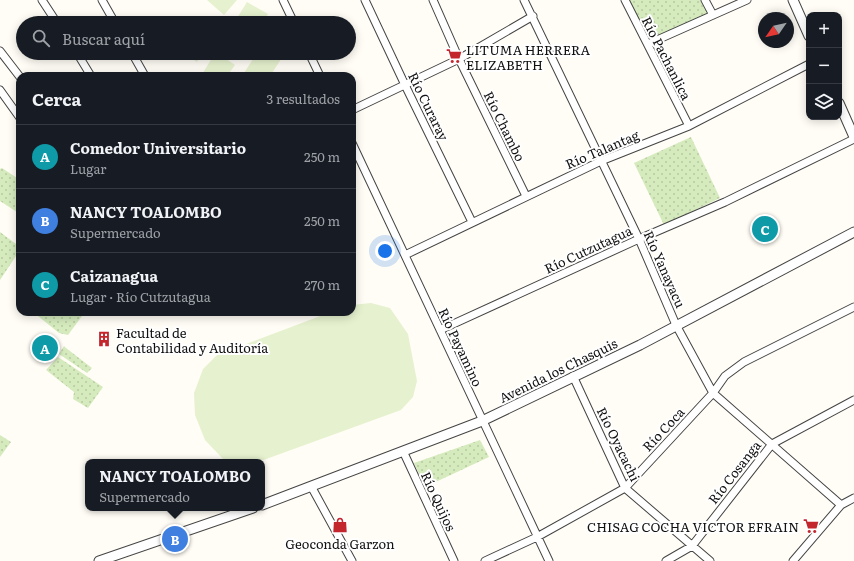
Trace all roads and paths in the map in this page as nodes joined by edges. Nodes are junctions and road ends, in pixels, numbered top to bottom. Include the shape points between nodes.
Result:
1 (42, 0) edge
2 (102, 0) edge
3 (283, 0) edge
4 (365, 0) edge
5 (433, 0) edge
6 (524, 0) edge
7 (625, 0) edge
8 (705, 0) edge
9 (747, 0) edge
10 (793, 0) edge
11 (713, 15) junction
12 (52, 16) edge
13 (111, 16) edge
14 (291, 16) edge
15 (532, 16) junction
16 (806, 29) edge
17 (648, 44) junction
18 (0, 51) edge
19 (458, 59) junction
20 (81, 60) edge
21 (136, 60) edge
22 (312, 60) edge
23 (806, 66) edge
24 (16, 72) edge
25 (89, 72) edge
26 (143, 72) edge
27 (318, 72) edge
28 (405, 85) junction
29 (0, 90) edge
30 (356, 108) edge
31 (842, 110) edge
32 (16, 112) edge
33 (689, 126) junction
34 (854, 138) edge
35 (356, 151) edge
36 (601, 161) junction
37 (526, 196) junction
38 (472, 222) junction
39 (854, 232) edge
40 (639, 239) junction
41 (405, 255) junction
42 (854, 307) edge
43 (676, 325) junction
44 (440, 330) junction
45 (573, 376) junction
46 (712, 393) junction
47 (854, 400) edge
48 (482, 421) junction
49 (772, 444) junction
50 (403, 451) junction
51 (311, 486) junction
52 (625, 488) junction
53 (854, 498) edge
54 (265, 503) edge
55 (841, 505) junction
56 (245, 511) edge
57 (538, 537) junction
58 (692, 546) junction
59 (113, 559) edge
60 (99, 561) edge
61 (352, 561) edge
62 (454, 561) edge
63 (485, 561) edge
64 (549, 561) edge
65 (666, 561) edge
66 (710, 561) edge
67 (793, 561) edge

1 - 12 street
2 - 13 street
3 - 14 street
4 - 28 street, Río Curaray
5 - 19 street, Río Chambo
6 - 15 street, Río Yanayacu
7 - 17 street, Río Pachanlica
8 - 11 street
9 - 11 street
10 - 16 street
11 - 17 street
15 - 19 street
15 - 36 street, Río Yanayacu
17 - 33 street, Río Pachanlica
18 - 24 street
19 - 28 street
19 - 37 street, Río Chambo
20 - 25 street
21 - 26 street
22 - 27 street
23 - 33 street, Río Talantag
28 - 30 street
28 - 38 street, Río Curaray
29 - 32 street
31 - 34 street
33 - 36 street, Río Talantag
34 - 40 street, Río Cutzutagua via 725,202
35 - 41 street, Río Payamino
36 - 37 street, Río Talantag
36 - 40 street, Río Yanayacu
37 - 38 street, Río Talantag
38 - 41 street, Río Talantag
39 - 43 street, Avenida los Chasquis
40 - 43 street, Río Yanayacu
40 - 44 street, Río Cutzutagua
41 - 44 street, Río Payamino
42 - 46 street, Río Coca via 744,362 725,376
43 - 45 street, Avenida los Chasquis
43 - 46 street, Río Yanayacu
44 - 48 street, Río Payamino
45 - 48 street, Avenida los Chasquis
45 - 52 street, Río Oyacachi
46 - 49 street, Río Yanayacu
46 - 52 street, Río Coca
47 - 49 street, Río Cosanga
48 - 50 street, Avenida los Chasquis
48 - 57 street, Río Payamino
49 - 55 street, Río Yanayacu
49 - 58 street, Río Cosanga
50 - 51 street, Avenida los Chasquis
50 - 62 street, Río Quijos
51 - 54 street, Avenida los Chasquis
51 - 61 street
52 - 57 street, Río Coca
52 - 58 street, Río Oyacachi
53 - 55 street
55 - 67 street
56 - 59 street
57 - 63 street, Río Coca
57 - 64 street, Río Payamino
58 - 65 street, Río Cosanga
58 - 66 street, Río Oyacachi
59 - 60 street

